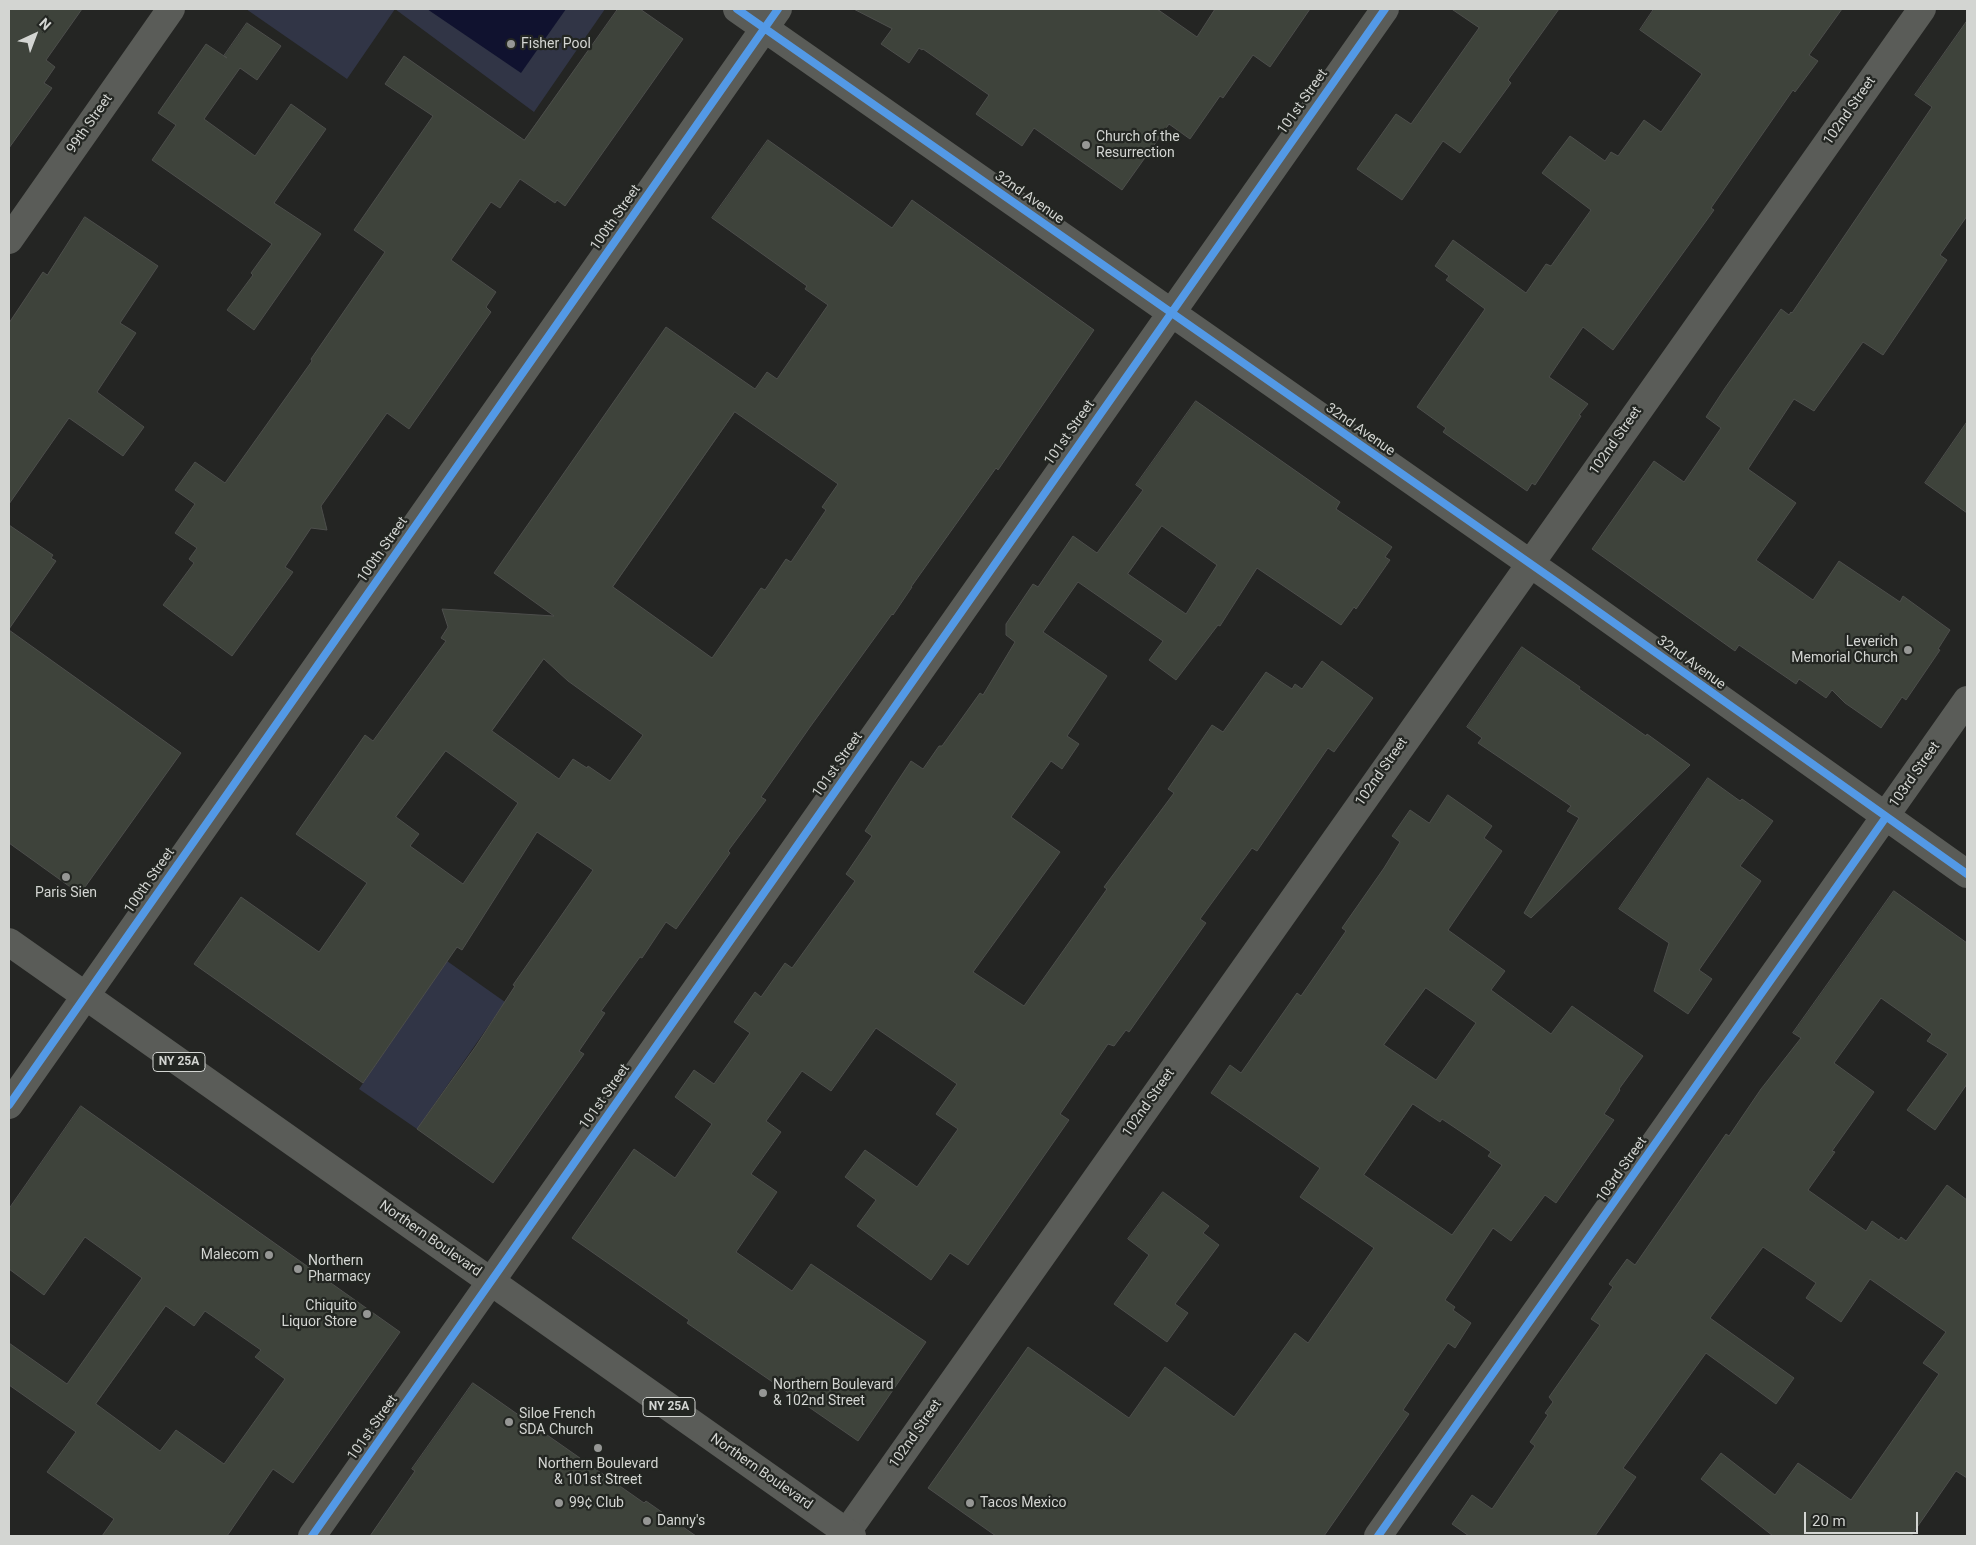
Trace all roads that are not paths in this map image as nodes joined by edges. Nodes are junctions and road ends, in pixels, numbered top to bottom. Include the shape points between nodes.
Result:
1 (171, 9) edge
2 (737, 9) edge
3 (1385, 9) edge
4 (1922, 9) edge
5 (771, 18) edge
6 (9, 240) edge
7 (1170, 312) junction
8 (1529, 563) junction
9 (1967, 700) edge
10 (1886, 817) junction
11 (1967, 874) edge
12 (9, 942) edge
13 (85, 996) junction
14 (9, 1105) edge
15 (491, 1282) junction
16 (847, 1535) edge
17 (312, 1536) edge
18 (1378, 1536) edge

1 - 6 street, 99th Street
2 - 5 street, 32nd Avenue
3 - 7 street, 101st Street
4 - 8 street, 102nd Street
5 - 7 street, 32nd Avenue
5 - 13 street, 100th Street
7 - 8 street, 32nd Avenue
7 - 15 street, 101st Street
8 - 10 street, 32nd Avenue
8 - 16 street, 102nd Street
9 - 10 street, 103rd Street
10 - 11 street, 32nd Avenue
10 - 18 street, 103rd Street
12 - 13 street, Northern Boulevard / NY 25A
13 - 14 street, 100th Street
13 - 15 street, Northern Boulevard / NY 25A
15 - 16 street, Northern Boulevard / NY 25A
15 - 17 street, 101st Street

